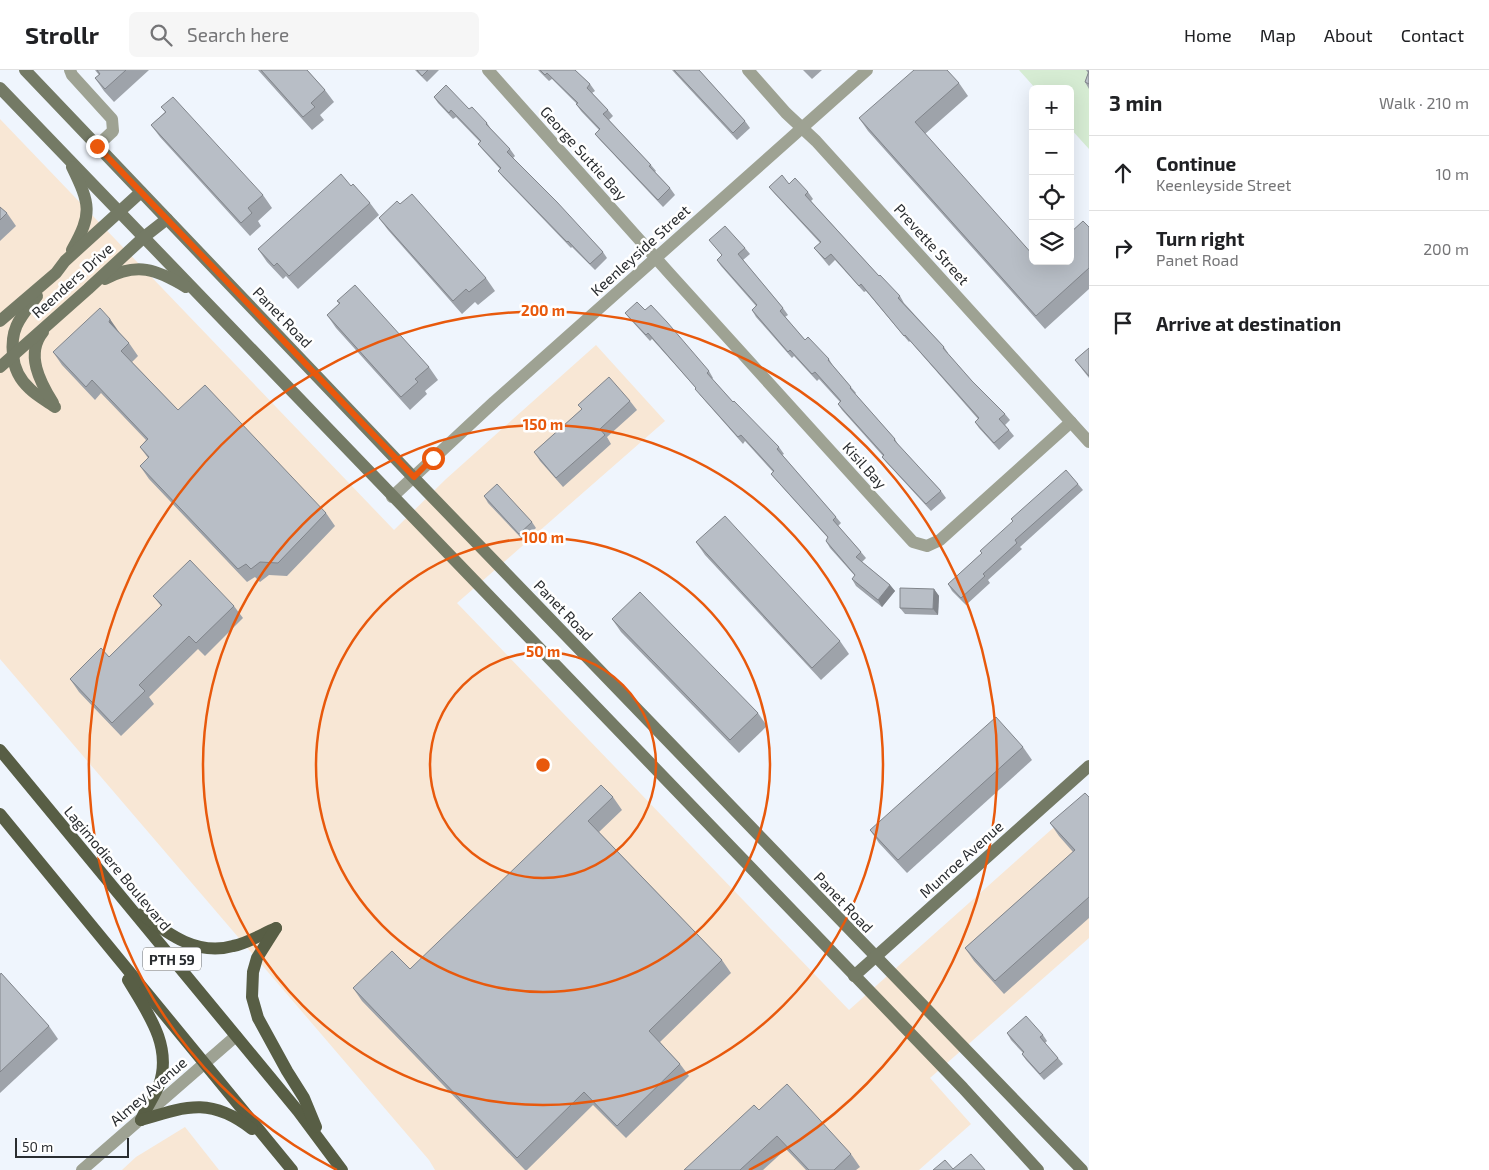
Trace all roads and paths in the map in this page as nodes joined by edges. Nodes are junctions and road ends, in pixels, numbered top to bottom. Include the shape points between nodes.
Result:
1 (24, 70) edge
2 (70, 70) edge
3 (488, 70) edge
4 (748, 70) edge
5 (867, 70) edge
6 (0, 88) edge
7 (802, 128) junction
8 (97, 146) junction
9 (67, 157) junction
10 (141, 192) junction
11 (119, 212) junction
12 (167, 219) junction
13 (144, 236) junction
14 (656, 258) junction
15 (65, 261) junction
16 (56, 273) junction
17 (88, 289) junction
18 (198, 294) junction
19 (53, 319) junction
20 (0, 321) edge
21 (13, 355) junction
22 (0, 367) edge
23 (1071, 422) junction
24 (1089, 442) edge
25 (414, 477) junction
26 (392, 497) junction
27 (0, 750) edge
28 (1089, 766) edge
29 (0, 814) edge
30 (123, 899) junction
31 (108, 945) junction
32 (875, 957) junction
33 (854, 976) junction
34 (236, 1036) junction
35 (205, 1063) junction
36 (141, 1120) junction
37 (322, 1143) junction
38 (272, 1144) junction
39 (82, 1170) edge
40 (292, 1170) edge
41 (342, 1170) edge
42 (1038, 1170) edge
43 (1082, 1170) edge

1 - 8 street, Panet Road
2 - 8 street via 112,119 113,131
3 - 14 street, George Suttie Bay
4 - 7 street, Prevette Street
5 - 7 street, Keenleyside Street
6 - 9 street
7 - 14 street, Keenleyside Street
7 - 23 street, Prevette Street
8 - 10 street, Panet Road
9 - 11 street
9 - 15 street via 88,207 87,221
10 - 11 street, Reenders Drive
10 - 12 street, Panet Road
11 - 13 street
11 - 15 street, Reenders Drive
12 - 13 street, Reenders Drive
12 - 25 street, Panet Road
13 - 17 street, Reenders Drive
13 - 18 street
14 - 23 street, Kisil Bay via 914,542 927,546 940,540
14 - 25 street, Keenleyside Street
15 - 16 street, Reenders Drive
16 - 20 street, Reenders Drive
16 - 21 street via 19,319 13,333
17 - 18 street via 121,271 140,268 158,272
17 - 19 street, Reenders Drive
18 - 26 street
19 - 21 street, Reenders Drive
19 - 21 street via 38,338 34,362 41,383 55,407 29,389 14,369
21 - 22 street, Reenders Drive
23 - 24 street, Prevette Street
25 - 26 street, Keenleyside Street
25 - 32 street, Panet Road
26 - 33 street
27 - 30 main road, Lagimodiere Boulevard / PTH 59
28 - 32 street, Munroe Avenue
29 - 31 main road, PTH 59
30 - 34 main road, Lagimodiere Boulevard / PTH 59
30 - 37 main road via 172,936 201,948 234,946 276,928 257,958 252,997 258,1018 304,1098
31 - 35 main road, PTH 59
31 - 36 main road via 153,1021 162,1048 162,1072
32 - 33 street, Munroe Avenue
32 - 43 street, Panet Road
33 - 42 street
34 - 35 street, Almey Avenue
34 - 37 main road, Lagimodiere Boulevard / PTH 59
35 - 36 street, Almey Avenue
35 - 38 main road, PTH 59
36 - 38 main road via 181,1109 213,1108 240,1120
36 - 39 street, Almey Avenue
37 - 41 main road, Lagimodiere Boulevard / PTH 59
38 - 40 main road, PTH 59

